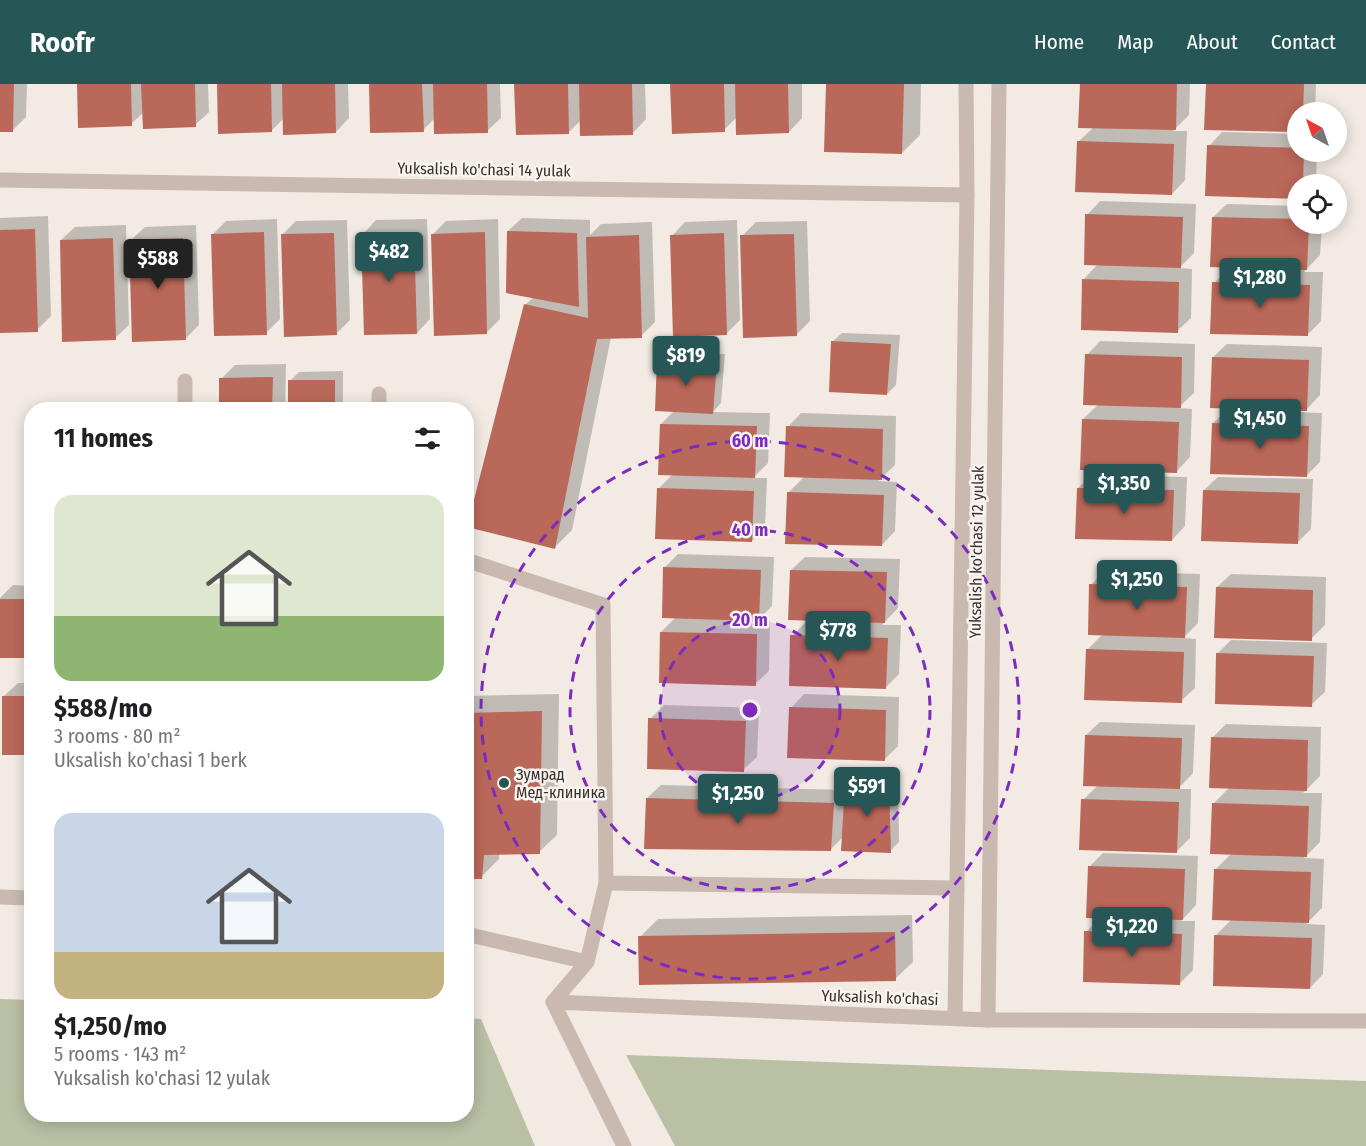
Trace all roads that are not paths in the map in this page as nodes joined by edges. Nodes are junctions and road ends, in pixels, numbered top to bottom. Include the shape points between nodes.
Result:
1 (966, 84) edge
2 (999, 84) edge
3 (0, 180) edge
4 (967, 195) junction
5 (185, 381) dead end
6 (379, 394) dead end
7 (185, 402) edge
8 (379, 402) edge
9 (474, 563) edge
10 (606, 883) junction
11 (957, 888) junction
12 (0, 897) edge
13 (24, 898) edge
14 (474, 936) edge
15 (587, 962) junction
16 (553, 1002) junction
17 (955, 1018) junction
18 (988, 1020) junction
19 (1366, 1021) edge
20 (624, 1146) edge

1 - 4 street, Yuksalish ko'chasi 12 yulak
2 - 18 street, Yuksalish ko'chasi 12 yulak
3 - 4 street, Yuksalish ko'chasi 14 yulak
4 - 11 street, Yuksalish ko'chasi 12 yulak
5 - 7 street
6 - 8 street
9 - 10 street via 603,605
10 - 11 street
10 - 15 street
11 - 17 street, Yuksalish ko'chasi 12 yulak
12 - 13 street
14 - 15 street
15 - 16 street
16 - 17 street, Yuksalish ko'chasi
16 - 20 street
17 - 18 street, Yuksalish ko'chasi
18 - 19 street, Yuksalish ko'chasi

